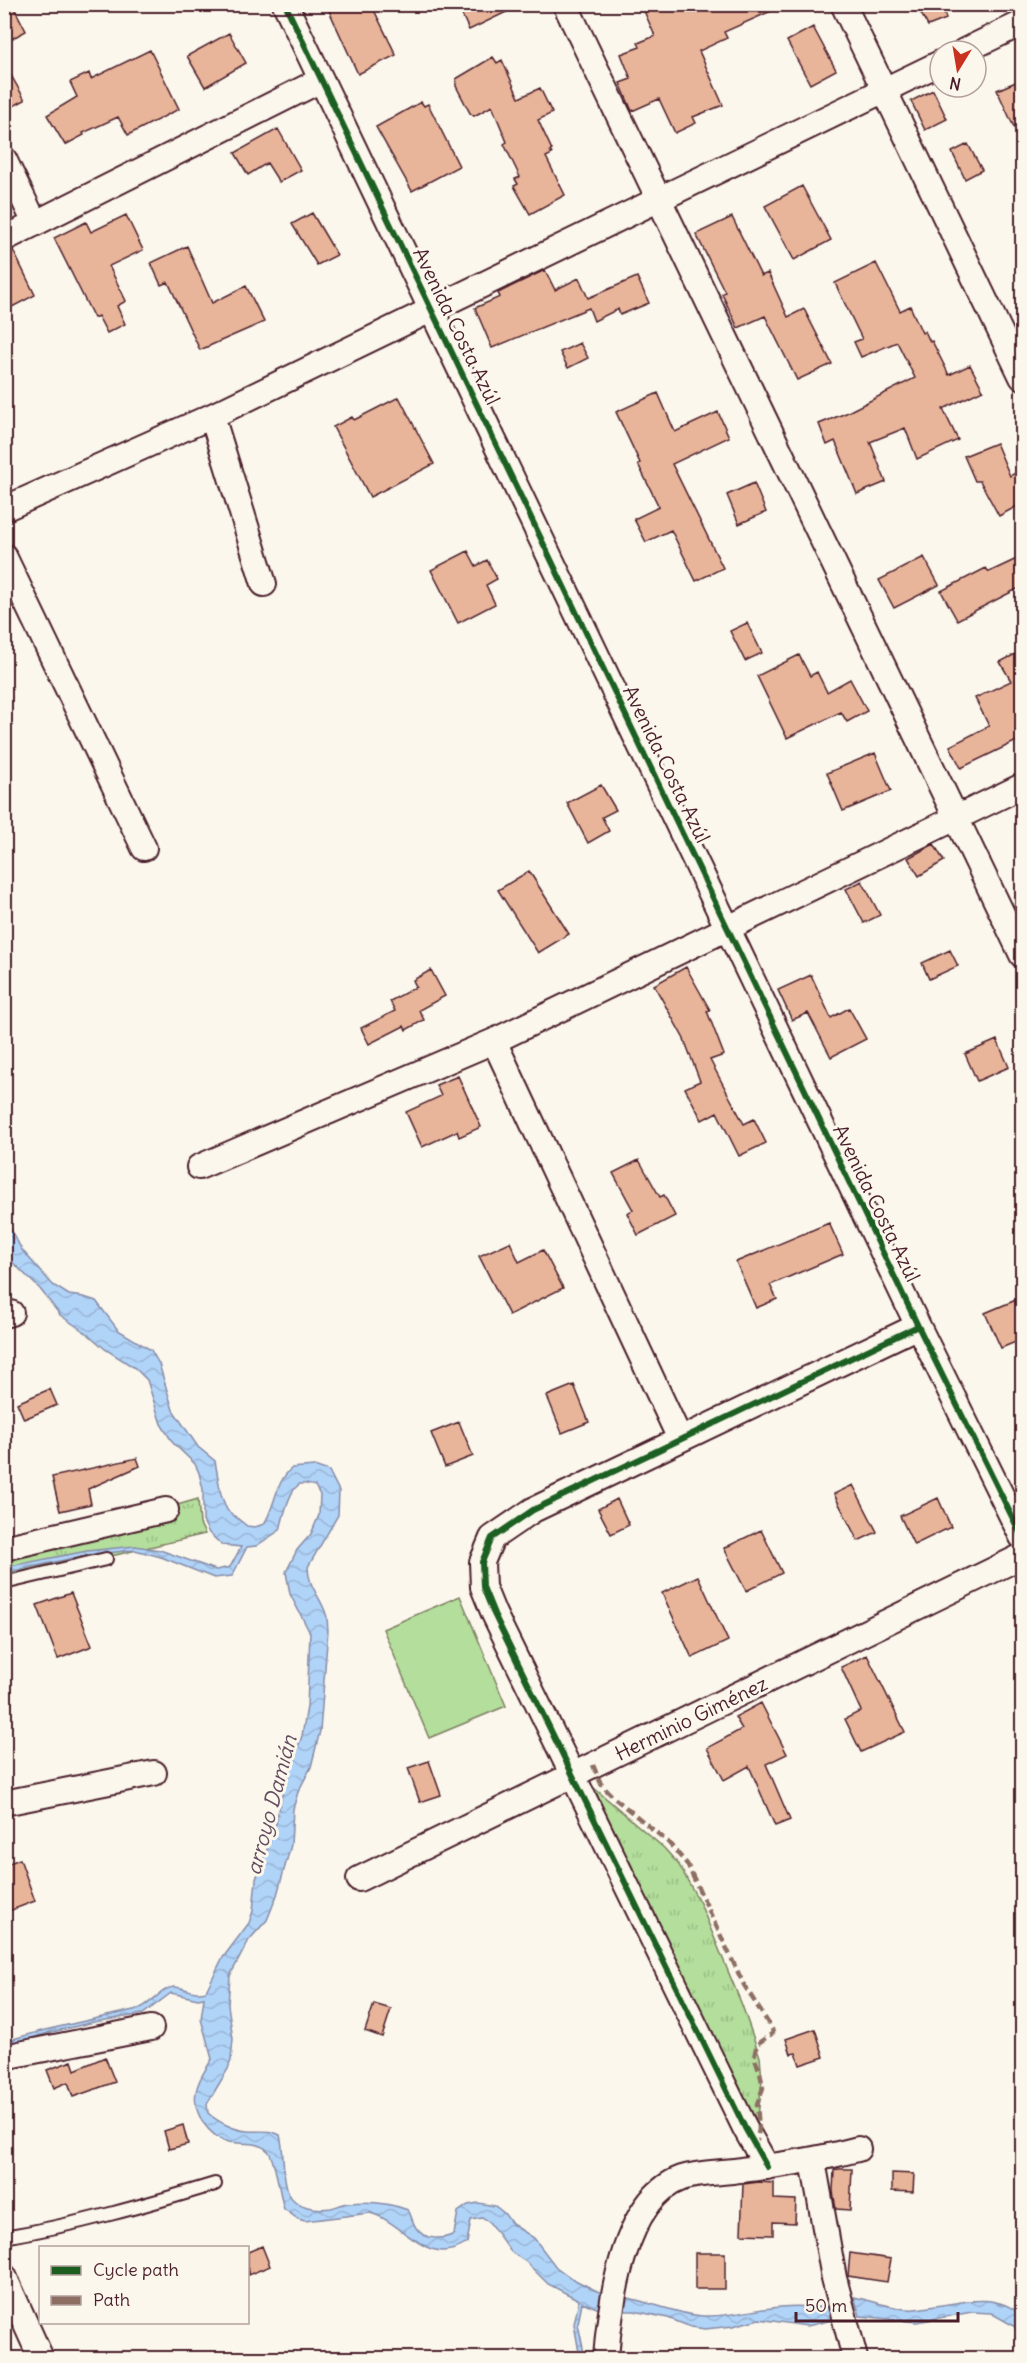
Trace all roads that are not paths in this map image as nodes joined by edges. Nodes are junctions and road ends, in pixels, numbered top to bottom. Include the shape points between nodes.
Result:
1 (285, 4) edge
2 (565, 4) edge
3 (843, 4) edge
4 (1023, 23) edge
5 (988, 40) edge
6 (928, 69) edge
7 (321, 80) junction
8 (885, 90) junction
9 (4, 159) edge
10 (659, 200) junction
11 (35, 223) junction
12 (4, 239) edge
13 (431, 310) junction
14 (1023, 377) edge
15 (212, 416) junction
16 (4, 509) edge
17 (4, 556) edge
18 (264, 584) dead end
19 (1023, 786) edge
20 (957, 818) junction
21 (144, 848) dead end
22 (727, 929) junction
23 (1023, 955) edge
24 (495, 1041) junction
25 (199, 1167) dead end
26 (918, 1326) junction
27 (680, 1439) junction
28 (166, 1510) dead end
29 (1023, 1537) edge
30 (4, 1548) edge
31 (1023, 1556) edge
32 (106, 1559) dead end
33 (4, 1582) edge
34 (154, 1773) dead end
35 (572, 1776) junction
36 (4, 1803) edge
37 (359, 1879) dead end
38 (151, 2028) dead end
39 (4, 2057) edge
40 (858, 2149) dead end
41 (813, 2161) junction
42 (766, 2167) junction
43 (215, 2184) dead end
44 (4, 2237) edge
45 (4, 2276) edge
46 (852, 2349) edge
47 (41, 2358) edge
48 (606, 2358) edge

1 - 7 street, Avenida Costa Azúl
2 - 10 street
3 - 8 street
4 - 5 street
6 - 8 street
7 - 11 street
7 - 13 street, Avenida Costa Azúl
8 - 10 street
8 - 14 street
9 - 11 street
10 - 13 street
10 - 20 street
11 - 12 street
13 - 15 street
13 - 22 street, Avenida Costa Azúl
15 - 16 street
15 - 18 street
17 - 21 street
19 - 20 street
20 - 22 street
20 - 23 street
22 - 24 street
22 - 26 street, Avenida Costa Azúl
24 - 25 street
24 - 27 street
26 - 27 street
26 - 29 street, Avenida Costa Azúl
27 - 35 street via 533,1510 492,1538 482,1562 483,1587 494,1614
28 - 30 street
31 - 35 street, Herminio Giménez
32 - 33 lane
34 - 36 street
35 - 37 street, Herminio Giménez
35 - 42 street
38 - 39 street
40 - 41 street
41 - 42 street
41 - 46 street via 834,2278
42 - 48 street via 682,2178 657,2192 621,2260
43 - 44 lane via 131,2210
45 - 47 street

